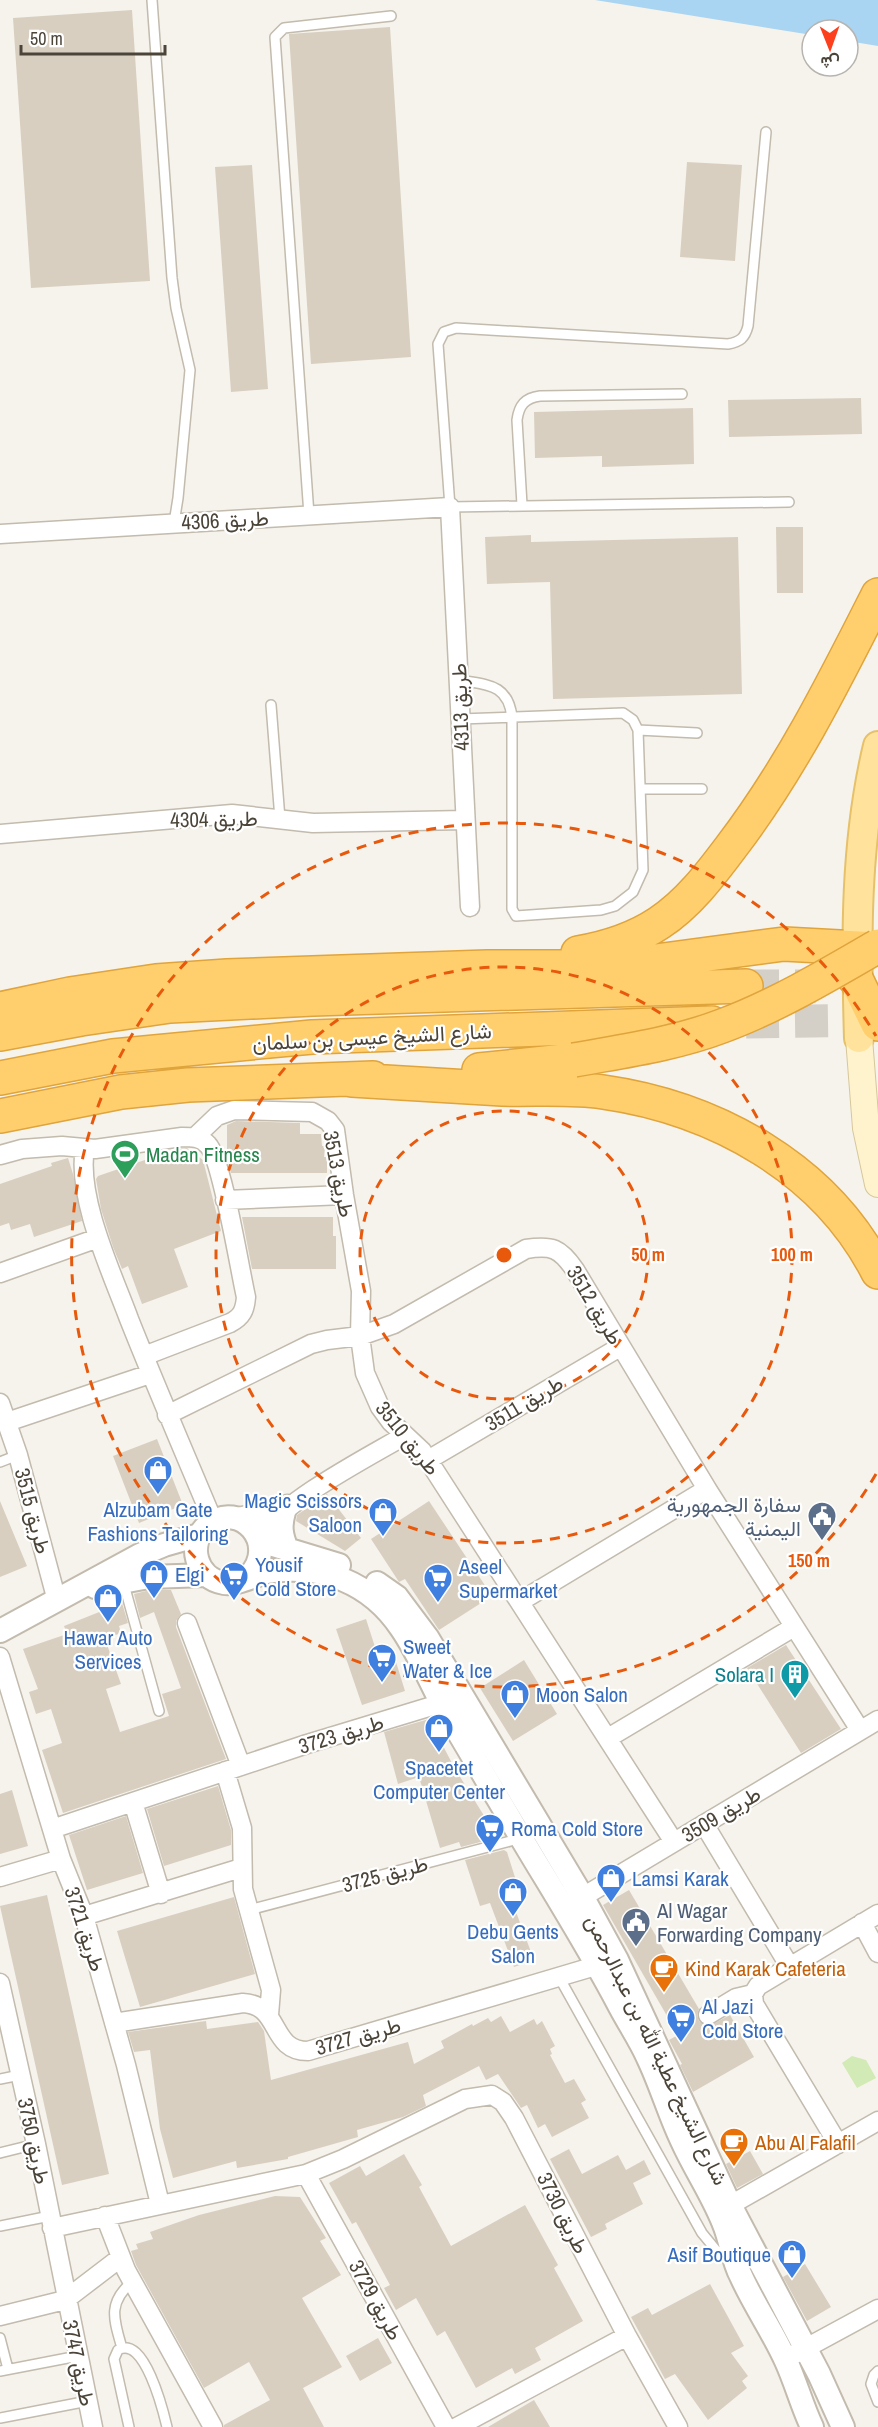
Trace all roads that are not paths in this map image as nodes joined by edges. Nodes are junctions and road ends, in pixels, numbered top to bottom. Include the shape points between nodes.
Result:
1 (152, 0) edge
2 (391, 16) dead end
3 (766, 132) dead end
4 (682, 394) dead end
5 (789, 502) dead end
6 (522, 505) junction
7 (450, 507) junction
8 (309, 515) junction
9 (174, 523) junction
10 (0, 534) edge
11 (878, 595) edge
12 (459, 680) junction
13 (271, 705) dead end
14 (512, 717) junction
15 (460, 718) junction
16 (638, 730) junction
17 (697, 733) dead end
18 (878, 746) edge
19 (640, 789) junction
20 (702, 789) dead end
21 (280, 819) junction
22 (464, 820) junction
23 (0, 834) edge
24 (470, 908) dead end
25 (860, 948) edge
26 (487, 968) junction
27 (746, 986) tunnel mouth
28 (0, 1009) edge
29 (868, 1009) edge
30 (746, 1022) tunnel mouth
31 (0, 1034) edge
32 (0, 1078) edge
33 (352, 1080) junction
34 (0, 1116) edge
35 (195, 1137) junction
36 (85, 1148) junction
37 (0, 1155) edge
38 (878, 1184) edge
39 (344, 1196) junction
40 (225, 1200) junction
41 (98, 1238) junction
42 (878, 1272) edge
43 (0, 1273) edge
44 (360, 1336) junction
45 (620, 1347) junction
46 (147, 1365) junction
47 (0, 1403) edge
48 (167, 1415) junction
49 (3, 1423) edge
50 (404, 1436) junction
51 (18, 1455) junction
52 (428, 1460) junction
53 (0, 1462) edge
54 (707, 1489) junction
55 (303, 1498) junction
56 (284, 1512) junction
57 (215, 1525) junction
58 (259, 1539) junction
59 (287, 1549) junction
60 (206, 1575) junction
61 (249, 1576) junction
62 (123, 1581) junction
63 (379, 1592) junction
64 (65, 1597) junction
65 (521, 1602) junction
66 (187, 1623) dead end
67 (794, 1627) junction
68 (0, 1631) edge
69 (0, 1657) edge
70 (442, 1703) junction
71 (159, 1711) dead end
72 (878, 1720) edge
73 (860, 1730) junction
74 (608, 1738) junction
75 (233, 1769) junction
76 (133, 1802) junction
77 (704, 1824) junction
78 (52, 1829) junction
79 (522, 1838) junction
80 (674, 1842) junction
81 (61, 1859) junction
82 (241, 1868) junction
83 (0, 1877) edge
84 (161, 1894) junction
85 (573, 1902) junction
86 (249, 1910) junction
87 (84, 1916) junction
88 (870, 1919) edge
89 (878, 1953) edge
90 (607, 1962) junction
91 (790, 1967) junction
92 (559, 1977) junction
93 (0, 1983) edge
94 (753, 1994) junction
95 (2, 2004) edge
96 (269, 2015) junction
97 (708, 2015) dead end
98 (114, 2023) junction
99 (20, 2074) junction
100 (0, 2079) edge
101 (878, 2121) edge
102 (36, 2144) junction
103 (838, 2144) junction
104 (0, 2153) edge
105 (306, 2174) junction
106 (160, 2204) junction
107 (724, 2208) junction
108 (105, 2216) junction
109 (51, 2222) junction
110 (0, 2226) edge
111 (120, 2258) junction
112 (735, 2261) junction
113 (132, 2282) junction
114 (65, 2300) junction
115 (878, 2309) edge
116 (0, 2316) edge
117 (627, 2336) junction
118 (0, 2338) edge
119 (122, 2348) junction
120 (805, 2349) junction
121 (78, 2356) junction
122 (785, 2359) junction
123 (4, 2370) edge
124 (878, 2371) edge
125 (88, 2401) junction
126 (878, 2402) edge
127 (0, 2418) edge
128 (840, 2419) edge
129 (811, 2426) edge
130 (93, 2427) edge
131 (129, 2427) edge
132 (167, 2427) edge
133 (213, 2427) edge
134 (446, 2427) edge
135 (457, 2427) edge
136 (678, 2427) edge

1 - 9 lane via 172,278 190,365
2 - 8 lane via 284,28 275,37
3 - 7 lane via 748,326 743,339 728,344 456,328 444,332 438,344
4 - 6 lane via 540,396 525,401 517,420
5 - 6 lane
6 - 7 lane
7 - 8 street, طريق 4306
7 - 12 street, طريق 4313
8 - 9 street, طريق 4306
9 - 10 street, طريق 4306
11 - 26 highway via 782,774 747,827 684,902 660,923 629,940 589,951
12 - 14 lane via 495,687 511,706
12 - 15 street, طريق 4313
13 - 21 lane
14 - 15 lane
14 - 16 lane via 622,713 633,720
14 - 19 lane via 512,909 516,916 601,910 625,900 633,892 643,870
15 - 22 street, طريق 4313
16 - 17 lane
16 - 19 lane
18 - 25 main road via 863,833 857,906
19 - 20 lane
21 - 22 street, طريق 4304 via 313,824
21 - 23 street, طريق 4304 via 232,814
22 - 24 street, طريق 4313
25 - 26 highway via 784,944 611,967
25 - 29 highway
25 - 33 highway, bridge via 820,978 722,1026 650,1046 492,1070
26 - 28 highway via 156,981
27 - 31 highway, شارع الشيخ عيسى بن سلمان via 181,1006
29 - 38 main road via 866,1128
30 - 32 highway, شارع الشيخ عيسى بن سلمان via 312,1038 113,1056
33 - 34 highway via 121,1092
33 - 42 highway via 600,1091 656,1102 702,1117 747,1138 788,1165 837,1211
35 - 36 street
35 - 39 street, طريق 3513 via 213,1119 229,1111 312,1112 335,1130
35 - 40 street via 210,1146
36 - 37 street via 22,1149
36 - 41 street via 84,1174
39 - 40 street
39 - 44 street, طريق 3513 via 361,1291
40 - 46 street via 246,1297 242,1315
41 - 43 street
41 - 46 street
44 - 45 street, طريق 3512 via 394,1324 526,1249 544,1247 559,1251 569,1261
44 - 48 street via 311,1344
44 - 50 street, طريق 3510 via 371,1391
45 - 52 street, طريق 3511
45 - 54 street, طريق 3512
46 - 48 street
46 - 49 street
47 - 49 street, طريق 3515
48 - 57 street
49 - 51 street, طريق 3515
50 - 52 street, طريق 3510
50 - 55 street
51 - 53 lane
51 - 64 street, طريق 3515
52 - 65 street, طريق 3510
54 - 65 street
54 - 67 street, طريق 3512
55 - 56 street
55 - 57 street
56 - 58 street
56 - 59 street via 281,1537
57 - 58 street via 243,1521
57 - 60 street via 195,1552
57 - 64 street via 140,1555
58 - 59 street, شارع الشيخ عطية الله بن عبدالرحمن
58 - 61 street via 260,1560
59 - 63 street, شارع الشيخ عطية الله بن عبدالرحمن via 364,1575
60 - 61 street via 232,1583
60 - 62 street
61 - 63 street, شارع الشيخ عطية الله بن عبدالرحمن via 292,1570 340,1578
62 - 64 street
62 - 71 lane
63 - 70 street, شارع الشيخ عطية الله بن عبدالرحمن
63 - 85 street, شارع الشيخ عطية الله بن عبدالرحمن via 408,1609 427,1637
64 - 68 street
65 - 74 street, طريق 3510
66 - 75 street
67 - 73 street, طريق 3512
67 - 74 street
69 - 78 street, طريق 3721
70 - 75 street, طريق 3723
70 - 79 street, شارع الشيخ عطية الله بن عبدالرحمن
72 - 73 street, طريق 3509
73 - 77 street, طريق 3509
74 - 80 street, طريق 3510
75 - 76 street, طريق 3723
75 - 82 street via 242,1828
76 - 78 street, طريق 3723
76 - 84 street
77 - 80 street, طريق 3509
77 - 91 street
78 - 81 street, طريق 3721
79 - 85 street, شارع الشيخ عطية الله بن عبدالرحمن
79 - 86 lane, طريق 3725
80 - 85 street, طريق 3509
81 - 83 street
81 - 87 street, طريق 3721
82 - 84 street
82 - 86 street
84 - 87 street
85 - 90 street, شارع الشيخ عطية الله بن عبدالرحمن
86 - 96 street via 271,1990
87 - 98 street, طريق 3721
88 - 89 street
88 - 91 street
90 - 92 street, طريق 3727
90 - 107 street, شارع الشيخ عطية الله بن عبدالرحمن via 673,2123
91 - 94 street via 758,1986
92 - 96 street, طريق 3727 via 308,2051 288,2047
92 - 112 lane via 702,2233 716,2250
93 - 95 street, طريق 3750
94 - 97 street via 736,1998
94 - 103 street via 754,2004
95 - 99 street, طريق 3750
96 - 98 street via 262,2008 243,2003
98 - 106 street, طريق 3721
99 - 100 lane
99 - 102 street, طريق 3750
101 - 103 street
102 - 104 lane
102 - 109 street, طريق 3750
103 - 107 street
105 - 106 street
105 - 117 street, طريق 3730 via 465,2099 492,2095 503,2102 514,2118
105 - 134 street, طريق 3729
106 - 108 street
107 - 112 street, شارع الشيخ عطية الله بن عبدالرحمن via 725,2228
107 - 120 street, شارع الشيخ عطية الله بن عبدالرحمن
108 - 109 street
108 - 111 street
109 - 110 lane
109 - 114 street, طريق 3750
111 - 113 street
111 - 114 street
112 - 122 street, شارع الشيخ عطية الله بن عبدالرحمن
113 - 119 lane via 120,2292 116,2304 114,2319
113 - 133 street
114 - 116 street
114 - 121 street, طريق 3747
115 - 120 street
117 - 135 street
117 - 136 street, طريق 3730
118 - 123 lane
119 - 131 lane via 114,2359
119 - 132 lane via 132,2349 142,2359
120 - 122 street
120 - 128 street, شارع الشيخ عطية الله بن عبدالرحمن
121 - 123 lane
121 - 125 street, طريق 3747
122 - 129 street, شارع الشيخ عطية الله بن عبدالرحمن
124 - 126 lane via 871,2384
125 - 127 lane
125 - 130 street, طريق 3747
128 - 129 street

